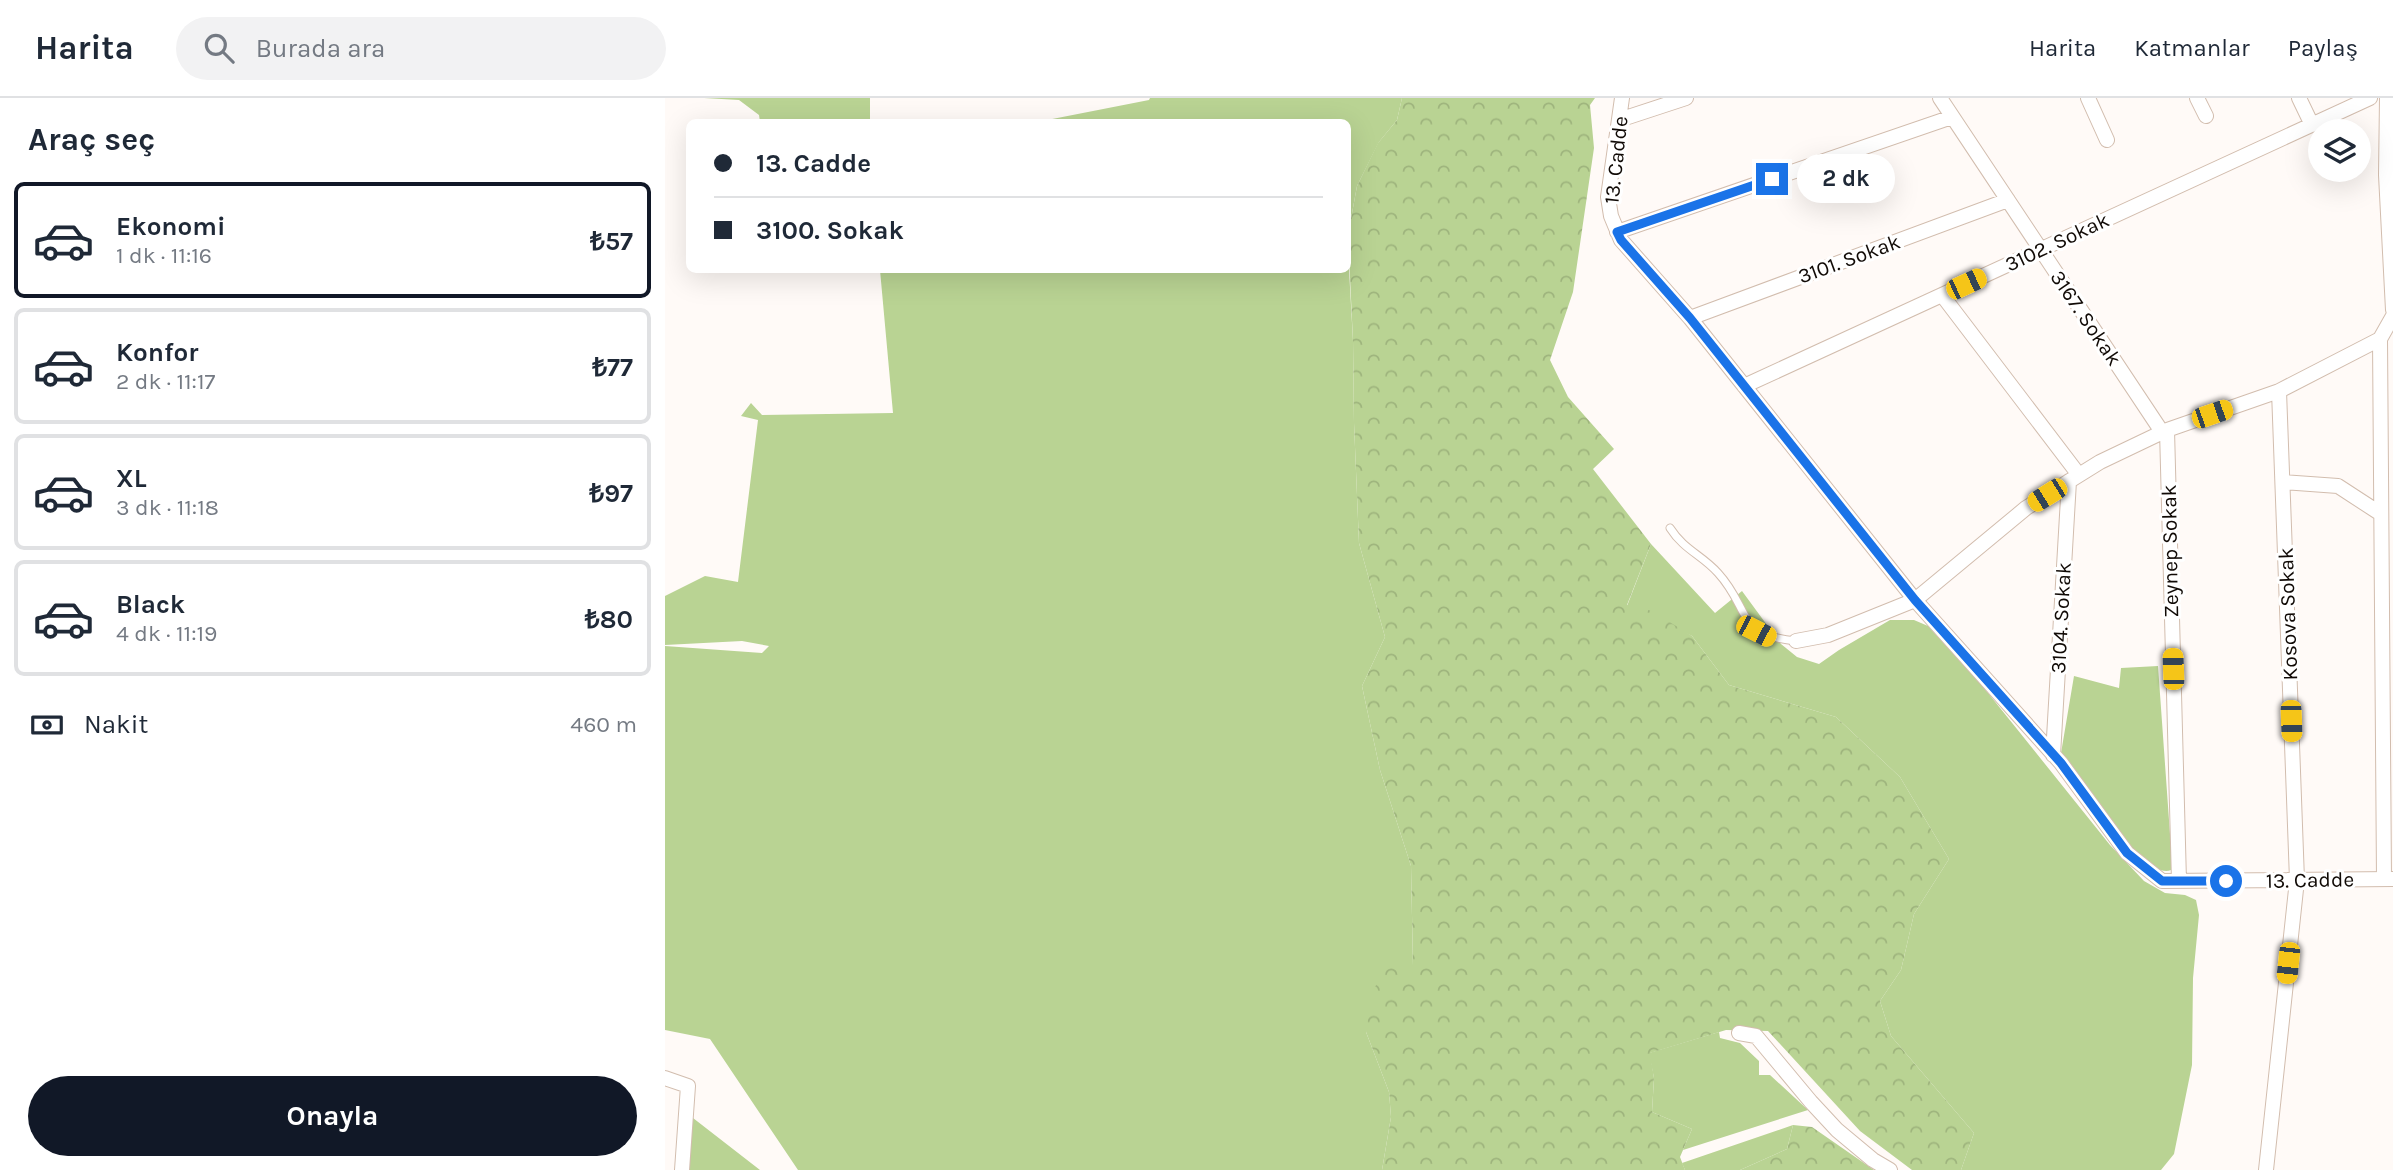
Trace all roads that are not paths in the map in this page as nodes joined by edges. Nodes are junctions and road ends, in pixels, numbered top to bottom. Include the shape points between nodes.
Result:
1 (1622, 98) edge
2 (1686, 98) edge
3 (1940, 98) edge
4 (2088, 98) edge
5 (2197, 98) edge
6 (2299, 98) edge
7 (2370, 98) edge
8 (2387, 98) edge
9 (2206, 116) dead end
10 (1952, 117) junction
11 (2309, 119) edge
12 (2325, 119) edge
13 (1619, 120) junction
14 (2308, 127) edge
15 (2107, 140) dead end
16 (2390, 175) edge
17 (2008, 200) junction
18 (1617, 232) junction
19 (2041, 250) junction
20 (1942, 295) junction
21 (2393, 310) edge
22 (2393, 316) edge
23 (1690, 318) junction
24 (2380, 339) junction
25 (1744, 386) junction
26 (2279, 391) junction
27 (2165, 431) junction
28 (2381, 472) junction
29 (2074, 478) junction
30 (2284, 482) junction
31 (2393, 485) edge
32 (2381, 514) junction
33 (1670, 528) dead end
34 (1915, 600) junction
35 (1796, 641) joint
36 (2053, 755) junction
37 (2389, 879) edge
38 (2297, 880) junction
39 (2179, 881) junction
40 (1739, 1033) dead end
41 (665, 1078) edge
42 (682, 1170) edge
43 (1890, 1170) edge
44 (2266, 1170) edge

1 - 13 street, 13. Cadde
2 - 13 street
3 - 10 street, 3167. Sokak
4 - 15 street
5 - 9 street
6 - 11 street
7 - 12 street, 3102. Sokak
8 - 16 street
10 - 17 street, 3167. Sokak
10 - 18 street
13 - 18 street, 13. Cadde via 1608,197
14 - 19 street, 3102. Sokak
16 - 21 street
17 - 19 street, 3167. Sokak
17 - 23 street, 3101. Sokak
18 - 23 street, 13. Cadde
19 - 20 street, 3102. Sokak
19 - 27 street, 3167. Sokak
20 - 25 street, 3102. Sokak
20 - 29 street
22 - 24 street
23 - 25 street, 13. Cadde
24 - 26 street
24 - 28 street
25 - 34 street, 13. Cadde
26 - 27 street
26 - 30 street, Kosova Sokak
27 - 29 street
27 - 39 street, Zeynep Sokak
28 - 31 street
28 - 32 street
29 - 34 street via 2026,508
29 - 36 street, 3104. Sokak
30 - 32 street via 2337,486
30 - 38 street, Kosova Sokak
32 - 37 street
33 - 35 lane via 1680,543 1716,570 1756,631 1772,639
34 - 35 street via 1828,635
34 - 36 street, 13. Cadde
36 - 39 street, 13. Cadde via 2127,853 2162,881
37 - 38 street, 13. Cadde
38 - 39 street, 13. Cadde
38 - 44 street, Kosova Sokak
40 - 43 street via 1756,1036 1837,1130
41 - 42 street via 688,1086

